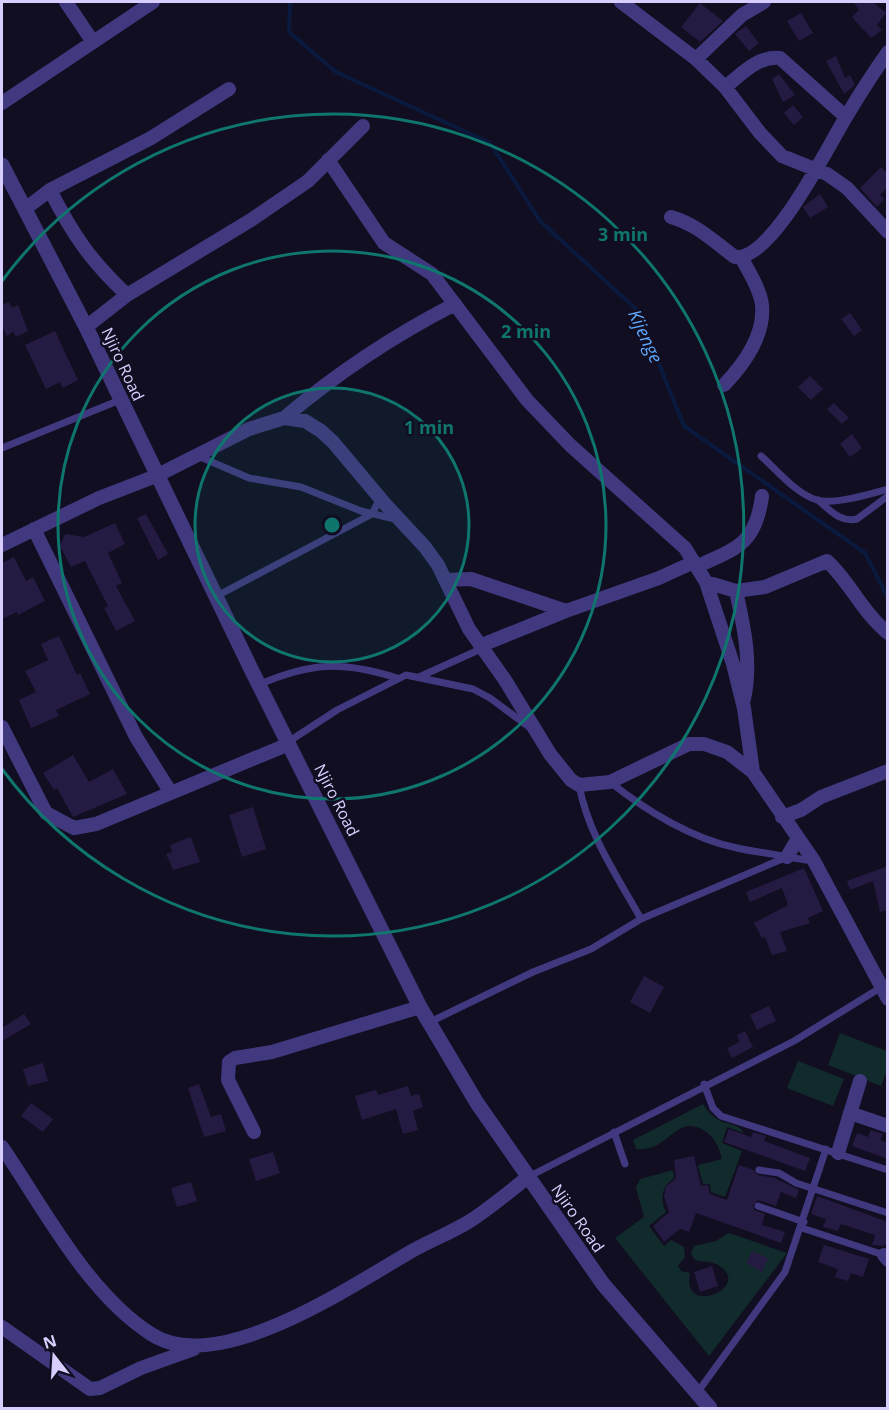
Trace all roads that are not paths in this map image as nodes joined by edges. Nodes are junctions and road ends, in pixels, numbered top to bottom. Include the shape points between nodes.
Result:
1 (66, 2) edge
2 (153, 2) edge
3 (621, 2) edge
4 (764, 2) edge
5 (93, 42) junction
6 (888, 52) edge
7 (696, 59) junction
8 (725, 87) junction
9 (229, 89) dead end
10 (2, 103) edge
11 (846, 117) junction
12 (363, 126) dead end
13 (328, 160) junction
14 (2, 165) edge
15 (816, 169) junction
16 (50, 190) junction
17 (25, 209) junction
18 (671, 217) dead end
19 (888, 232) edge
20 (741, 258) junction
21 (127, 295) junction
22 (455, 304) junction
23 (86, 327) junction
24 (724, 385) dead end
25 (120, 400) junction
26 (284, 418) junction
27 (2, 448) edge
28 (198, 456) junction
29 (761, 456) dead end
30 (156, 476) junction
31 (888, 489) edge
32 (762, 496) dead end
33 (888, 496) edge
34 (380, 497) junction
35 (818, 500) junction
36 (372, 514) junction
37 (399, 520) junction
38 (34, 529) junction
39 (2, 545) edge
40 (696, 564) junction
41 (446, 580) junction
42 (706, 582) junction
43 (736, 591) junction
44 (215, 597) junction
45 (566, 611) junction
46 (888, 633) edge
47 (483, 646) junction
48 (419, 677) junction
49 (397, 678) junction
50 (258, 685) junction
51 (743, 704) junction
52 (2, 727) edge
53 (536, 732) junction
54 (289, 743) junction
55 (888, 771) edge
56 (753, 772) junction
57 (610, 782) junction
58 (579, 785) junction
59 (171, 793) junction
60 (782, 817) junction
61 (798, 838) junction
62 (787, 857) junction
63 (814, 861) junction
64 (641, 919) junction
65 (884, 994) edge
66 (420, 1007) junction
67 (430, 1022) junction
68 (860, 1081) dead end
69 (704, 1084) junction
70 (850, 1113) junction
71 (888, 1126) edge
72 (254, 1132) dead end
73 (614, 1132) junction
74 (2, 1146) edge
75 (832, 1151) junction
76 (625, 1164) dead end
77 (759, 1170) dead end
78 (888, 1170) edge
79 (528, 1177) junction
80 (814, 1188) junction
81 (758, 1206) dead end
82 (888, 1214) edge
83 (803, 1225) junction
84 (886, 1257) edge
85 (2, 1327) edge
86 (202, 1346) junction
87 (697, 1394) junction
88 (710, 1408) edge

1 - 5 street
2 - 5 street
3 - 7 street
4 - 7 street via 742,15
5 - 10 street
6 - 11 street
7 - 8 street
8 - 11 street via 757,62 780,58
8 - 15 street via 782,156
9 - 16 street via 151,138
11 - 15 street
12 - 13 street
13 - 21 street via 285,197
13 - 22 street via 384,243 432,274
14 - 17 street, Njiro Road
15 - 19 street via 847,188
15 - 20 street via 779,225
16 - 17 street
16 - 21 street via 78,242
17 - 23 street, Njiro Road
18 - 20 street via 690,223
20 - 24 street via 762,304 762,319 749,355
21 - 23 street
22 - 26 street via 339,373
22 - 40 street via 527,400 570,445 685,548
23 - 25 street, Njiro Road
25 - 27 lane
25 - 30 street, Njiro Road
26 - 28 street via 249,429
26 - 34 street via 321,430
28 - 30 street
28 - 36 lane via 249,478 301,487
29 - 35 lane
30 - 38 street
30 - 44 street, Njiro Road
31 - 35 lane
32 - 40 street via 753,532 723,555
33 - 35 lane via 851,520 841,518
34 - 36 lane
34 - 37 street
36 - 37 lane
36 - 44 lane
37 - 41 street via 425,547
38 - 39 street
38 - 59 street via 136,737
40 - 42 street
40 - 45 street
41 - 45 street via 471,579
41 - 47 street via 455,605
42 - 43 street
42 - 51 street
43 - 46 street via 765,588 827,561 837,569 860,605
43 - 51 street via 747,650 748,681
44 - 50 street, Njiro Road
45 - 47 street
47 - 48 lane
47 - 53 street
48 - 49 lane
48 - 53 lane via 482,693
49 - 50 lane via 370,669 330,665 291,671
49 - 54 lane via 337,710
50 - 54 street, Njiro Road
51 - 56 street
52 - 59 street via 32,791 46,813 58,822 74,828 96,824
53 - 58 street via 562,771
54 - 59 street
54 - 66 street, Njiro Road
55 - 60 street
56 - 57 street via 727,752 704,744 689,744
56 - 60 street
57 - 58 street
57 - 62 lane via 700,837
58 - 64 lane via 591,828
60 - 61 street
61 - 62 street
61 - 63 street
62 - 63 lane
62 - 64 lane
63 - 65 street
64 - 67 lane via 591,949 533,972
65 - 69 lane
66 - 67 street, Njiro Road
66 - 72 street via 228,1062 228,1080
67 - 79 street, Njiro Road via 477,1103
68 - 70 street
69 - 73 lane
69 - 75 lane via 713,1108 721,1116
70 - 71 street
70 - 75 street
73 - 76 lane
73 - 79 lane
74 - 86 street via 86,1271 126,1316 153,1336 181,1345
75 - 78 lane
75 - 80 lane
77 - 80 lane via 779,1173
79 - 86 street via 470,1221 327,1302 247,1334
79 - 87 street, Njiro Road via 603,1284
80 - 82 lane
80 - 83 lane
81 - 83 lane
83 - 84 lane
83 - 87 lane via 785,1272
85 - 86 street via 90,1389
87 - 88 street, Njiro Road

